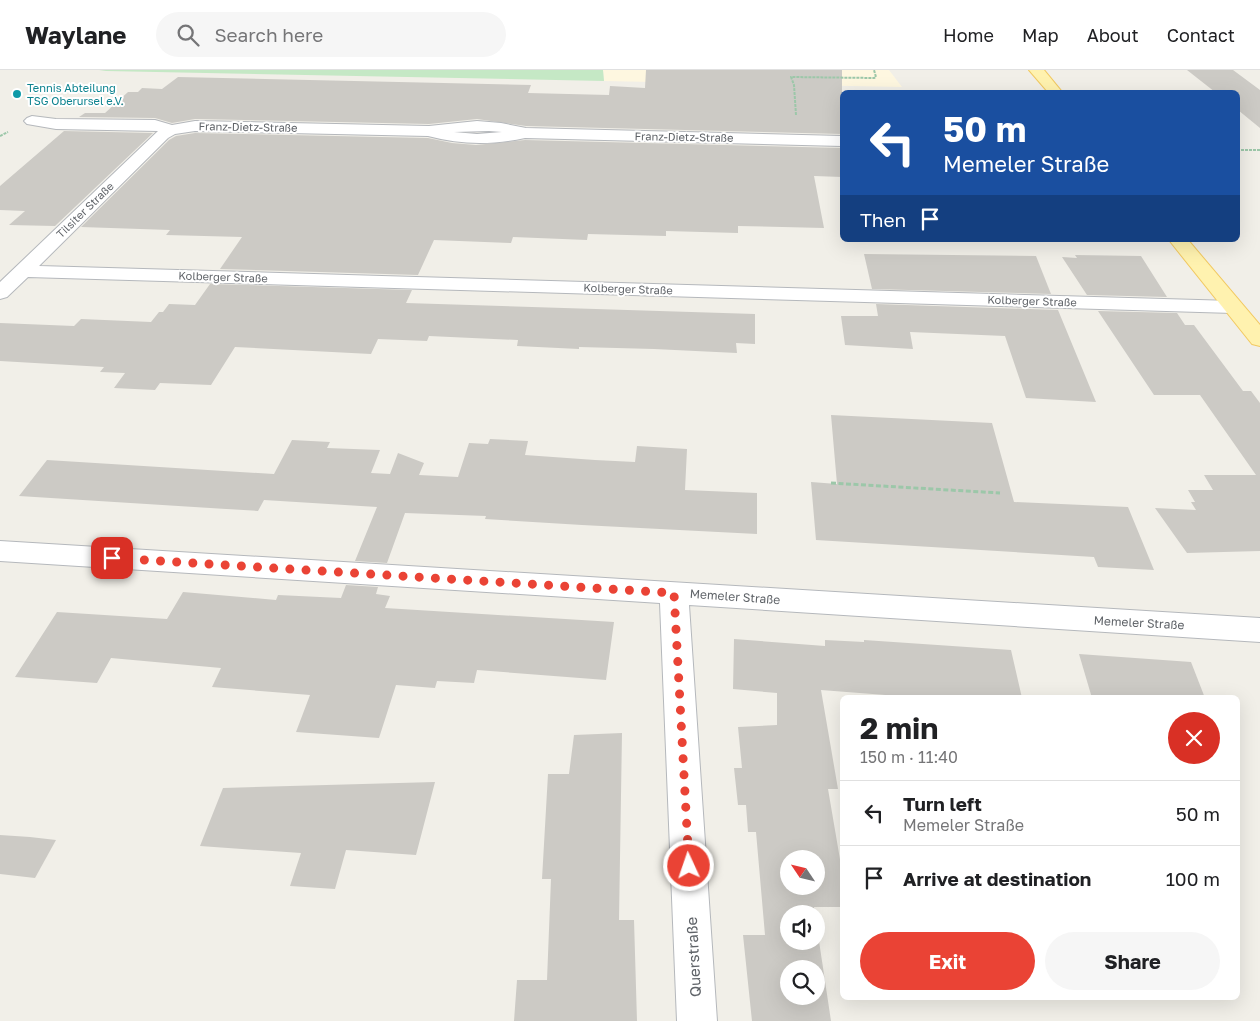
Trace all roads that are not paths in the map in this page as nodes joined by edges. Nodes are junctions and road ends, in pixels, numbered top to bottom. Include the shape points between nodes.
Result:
1 (1036, 70) edge
2 (1053, 90) edge
3 (32, 122) dead end
4 (171, 130) junction
5 (840, 141) edge
6 (1180, 242) edge
7 (22, 271) junction
8 (0, 293) edge
9 (1233, 307) junction
10 (1260, 339) edge
11 (0, 551) edge
12 (674, 593) junction
13 (1260, 630) edge
14 (697, 1021) edge

1 - 2 main road
3 - 4 street, Franz-Dietz-Straße via 155,125
4 - 5 street, Franz-Dietz-Straße via 195,126 429,131 455,126 479,133 506,127 525,133
4 - 7 street, Tilsiter Straße via 162,135
6 - 9 main road
7 - 8 street, Tilsiter Straße
7 - 9 street, Kolberger Straße
9 - 10 main road
11 - 12 street, Memeler Straße
12 - 13 street, Memeler Straße
12 - 14 street, Querstraße

